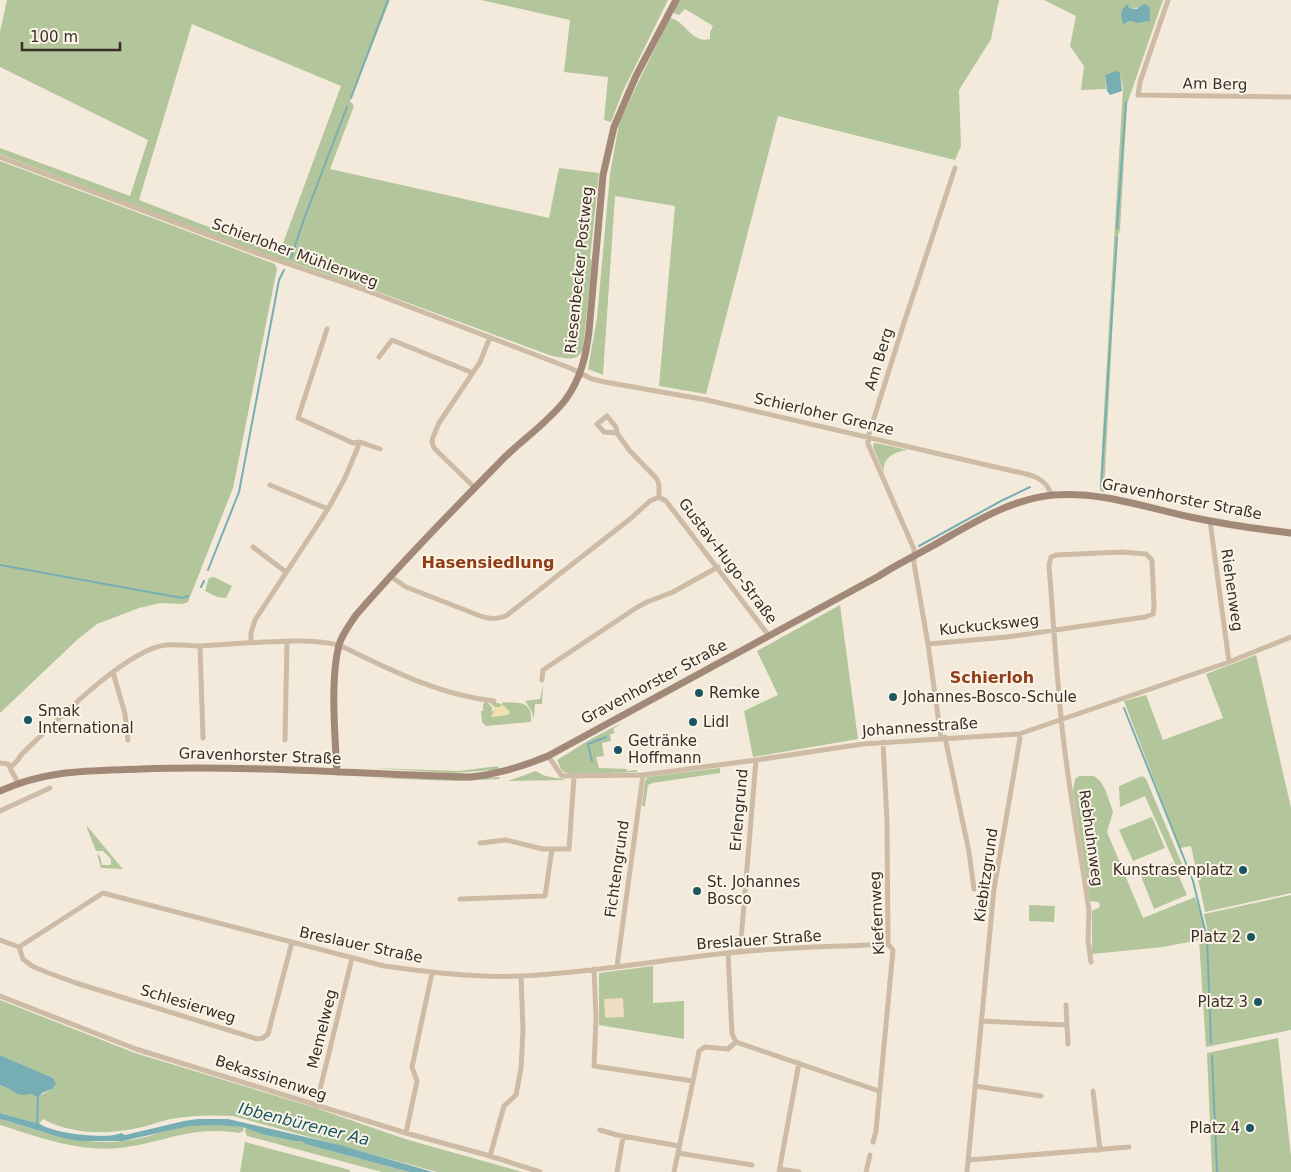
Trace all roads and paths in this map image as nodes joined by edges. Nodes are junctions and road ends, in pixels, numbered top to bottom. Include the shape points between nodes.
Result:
1 (676, 0) edge
2 (1168, 0) edge
3 (1291, 97) edge
4 (0, 157) edge
5 (955, 168) dead end
6 (327, 329) dead end
7 (490, 337) junction
8 (379, 357) dead end
9 (473, 373) junction
10 (580, 373) junction
11 (617, 433) dead end
12 (868, 437) junction
13 (360, 442) junction
14 (380, 450) dead end
15 (270, 485) dead end
16 (475, 488) junction
17 (1052, 495) junction
18 (659, 497) junction
19 (328, 509) junction
20 (1210, 521) junction
21 (1291, 533) edge
22 (253, 547) dead end
23 (913, 556) junction
24 (718, 567) junction
25 (286, 572) junction
26 (390, 576) junction
27 (1054, 630) junction
28 (769, 636) junction
29 (1291, 637) edge
30 (287, 640) junction
31 (250, 643) junction
32 (928, 644) junction
33 (340, 645) junction
34 (200, 646) junction
35 (1229, 662) junction
36 (113, 672) junction
37 (542, 680) dead end
38 (494, 701) dead end
39 (1061, 719) junction
40 (1019, 734) junction
41 (943, 737) junction
42 (203, 738) dead end
43 (128, 740) dead end
44 (285, 740) dead end
45 (882, 742) junction
46 (548, 756) junction
47 (756, 760) junction
48 (0, 763) edge
49 (11, 768) junction
50 (337, 772) junction
51 (643, 775) junction
52 (574, 776) junction
53 (18, 783) junction
54 (50, 788) dead end
55 (0, 791) edge
56 (0, 810) edge
57 (480, 843) dead end
58 (552, 849) junction
59 (974, 889) dead end
60 (460, 899) dead end
61 (0, 940) edge
62 (292, 942) junction
63 (888, 944) junction
64 (19, 947) junction
65 (728, 952) junction
66 (740, 952) junction
67 (352, 958) junction
68 (1091, 962) dead end
69 (616, 966) junction
70 (594, 969) junction
71 (432, 973) junction
72 (520, 976) junction
73 (0, 996) edge
74 (1066, 1004) dead end
75 (981, 1020) junction
76 (1067, 1025) junction
77 (736, 1042) junction
78 (1068, 1044) dead end
79 (799, 1063) junction
80 (694, 1082) junction
81 (975, 1086) junction
82 (879, 1091) junction
83 (1093, 1091) dead end
84 (1041, 1096) dead end
85 (316, 1106) junction
86 (600, 1130) dead end
87 (406, 1133) junction
88 (623, 1136) junction
89 (873, 1142) dead end
90 (680, 1146) junction
91 (1129, 1147) dead end
92 (1100, 1150) junction
93 (678, 1153) junction
94 (490, 1156) junction
95 (870, 1156) dead end
96 (968, 1160) junction
97 (752, 1165) dead end
98 (779, 1170) edge
99 (540, 1172) edge
100 (617, 1172) edge
101 (674, 1172) edge
102 (799, 1172) edge
103 (866, 1172) edge
104 (967, 1172) edge

1 - 10 main road, Riesenbecker Postweg via 636,76 614,127 603,175 589,331
2 - 3 street, Am Berg via 1138,95
4 - 7 street, Schierloher Mühlenweg
5 - 12 street, Am Berg
6 - 13 street via 298,418 352,443
7 - 9 street
7 - 10 street, Schierloher Mühlenweg
8 - 9 street via 392,340
9 - 16 street via 440,423 432,442 434,448
10 - 12 street, Schierloher Grenze via 605,382 707,400
10 - 16 main road, Riesenbecker Postweg via 566,398 550,417
11 - 18 street via 635,458 657,479
12 - 17 street, Schierloher Grenze via 1040,478
12 - 23 street via 868,444 914,548
13 - 14 street
13 - 19 street
15 - 19 street
16 - 26 main road, Riesenbecker Postweg
17 - 20 main road, Gravenhorster Straße via 1110,497
17 - 23 main road, Gravenhorster Straße via 998,510
18 - 24 street, Gustav-Hugo-Straße via 666,501
18 - 26 street, Gustav-Hugo-Straße via 506,616 483,617 406,587
19 - 25 street
20 - 21 main road, Gravenhorster Straße
20 - 35 street, Riehenweg
22 - 25 street
23 - 28 main road, Gravenhorster Straße
23 - 32 street
24 - 28 street, Gustav-Hugo-Straße
24 - 37 street via 636,608 543,670
25 - 31 street via 255,620
26 - 33 main road, Riesenbecker Postweg via 356,615
27 - 27 street via 1153,614 1150,556 1122,552 1051,557
27 - 32 street, Kuckucksweg
27 - 39 street, Kuckucksweg
28 - 46 main road, Gravenhorster Straße
29 - 35 street, Johannesstraße
30 - 31 street
30 - 33 street
30 - 44 street
31 - 34 street
32 - 41 street
33 - 38 street via 435,689
33 - 50 main road, Riesenbecker Postweg via 335,682
34 - 36 street via 152,648
34 - 42 street
35 - 39 street, Johannesstraße
36 - 43 street via 125,714
36 - 49 street via 48,729
39 - 40 street, Johannesstraße
39 - 68 street, Rebhuhnweg via 1089,911
40 - 41 street, Johannesstraße
40 - 75 street, Kiebitzgrund via 994,889
41 - 45 street, Johannesstraße
41 - 59 street
45 - 47 street, Johannesstraße
45 - 63 street, Kiefernweg via 887,822
46 - 50 main road, Gravenhorster Straße via 515,769 470,777
46 - 52 street, Johannesstraße via 560,775
47 - 51 street, Johannesstraße
47 - 66 street, Erlengrund
48 - 49 street
49 - 53 street
50 - 53 main road, Gravenhorster Straße via 171,768 56,773
51 - 52 street, Johannesstraße
51 - 69 street, Fichtengrund
52 - 58 street via 569,849
53 - 55 main road, Gravenhorster Straße
54 - 56 street
57 - 58 street via 506,840
58 - 60 street via 545,896
61 - 64 street
62 - 64 street, Breslauer Straße via 103,894
62 - 64 street, Schlesierweg via 268,1034 257,1039 46,972 23,959
62 - 67 street, Breslauer Straße
63 - 66 street, Breslauer Straße
63 - 82 street, Kiefernweg via 893,950
65 - 66 street, Breslauer Straße
65 - 69 street, Breslauer Straße
65 - 77 street via 732,1034
67 - 71 street, Breslauer Straße
67 - 85 street, Memelweg
69 - 70 street, Breslauer Straße
70 - 72 street, Breslauer Straße
70 - 80 street via 594,1066
71 - 72 street, Breslauer Straße
71 - 87 street via 412,1067 417,1081
72 - 94 street via 521,1068 516,1095 504,1106
73 - 85 street, Bekassinenweg via 136,1049
74 - 76 street
75 - 76 street
75 - 81 street, Kiebitzgrund
76 - 78 street
77 - 79 street
77 - 80 street via 728,1049 701,1048
79 - 82 street
79 - 98 street
80 - 90 street
81 - 84 street
81 - 96 street, Kiebitzgrund
82 - 89 street, Kiefernweg
83 - 92 street
85 - 87 street, Bekassinenweg
86 - 88 street
87 - 94 street, Bekassinenweg
88 - 90 street
88 - 100 street
90 - 93 street
91 - 92 street
92 - 96 street
93 - 97 street
93 - 101 street
94 - 99 street, Bekassinenweg
95 - 103 street
96 - 104 street, Kiebitzgrund
98 - 102 street

